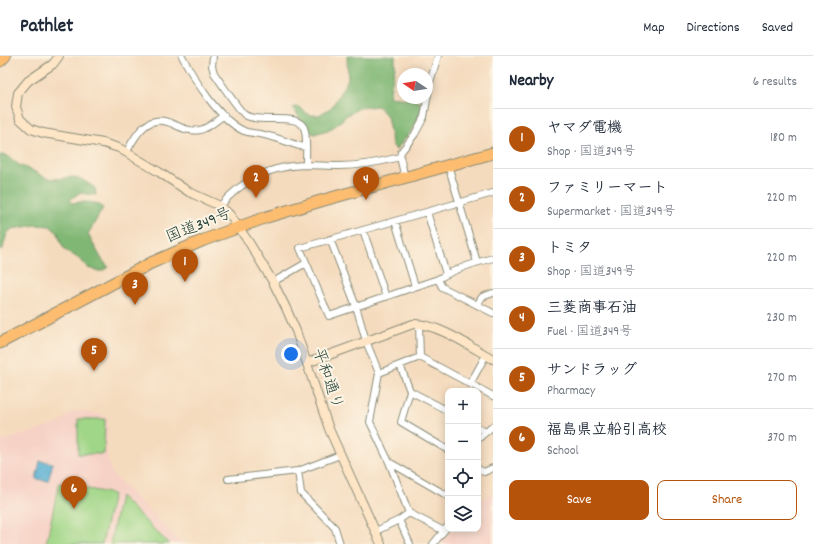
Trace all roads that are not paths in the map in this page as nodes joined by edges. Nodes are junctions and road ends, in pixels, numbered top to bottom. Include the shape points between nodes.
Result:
1 (5, 56) edge
2 (59, 56) edge
3 (182, 56) edge
4 (213, 56) edge
5 (438, 56) edge
6 (0, 61) edge
7 (224, 115) junction
8 (306, 147) junction
9 (126, 153) junction
10 (493, 153) edge
11 (400, 157) junction
12 (306, 165) junction
13 (448, 165) junction
14 (405, 178) junction
15 (493, 195) edge
16 (460, 202) junction
17 (220, 206) junction
18 (427, 212) junction
19 (395, 221) junction
20 (239, 227) junction
21 (363, 230) junction
22 (330, 239) junction
23 (493, 258) edge
24 (477, 262) junction
25 (306, 263) junction
26 (446, 274) junction
27 (438, 279) junction
28 (273, 282) junction
29 (416, 286) junction
30 (493, 293) edge
31 (386, 297) junction
32 (477, 305) junction
33 (356, 306) junction
34 (493, 313) edge
35 (419, 324) junction
36 (366, 341) junction
37 (0, 343) edge
38 (490, 357) edge
39 (420, 358) junction
40 (307, 363) junction
41 (400, 365) junction
42 (379, 373) junction
43 (470, 384) junction
44 (410, 391) junction
45 (493, 396) edge
46 (445, 409) edge
47 (493, 426) edge
48 (481, 430) edge
49 (486, 432) junction
50 (481, 436) edge
51 (445, 448) edge
52 (340, 455) junction
53 (389, 462) junction
54 (493, 468) edge
55 (298, 470) junction
56 (481, 470) edge
57 (228, 479) dead end
58 (445, 494) edge
59 (410, 514) junction
60 (399, 520) junction
61 (445, 529) edge
62 (445, 530) edge
63 (376, 531) junction
64 (340, 544) edge
65 (381, 544) edge
66 (410, 544) edge
67 (433, 544) edge

1 - 6 highway
2 - 9 street via 53,64 28,81 18,93 16,107 20,119 31,129 43,134 103,143
3 - 7 street via 195,81
4 - 8 street via 214,73 244,115 259,120 300,122 306,132
5 - 11 street via 424,117
7 - 8 street via 243,131 267,135
7 - 9 street via 207,127 194,131 165,121 155,122 140,129
8 - 12 street
9 - 17 street via 189,192
10 - 13 highway, 国道349号
11 - 12 street via 340,166
11 - 14 street
12 - 17 street via 285,167 260,174 235,190
13 - 14 highway, 国道349号
13 - 16 street
14 - 20 highway, 国道349号
15 - 16 street
16 - 18 street
16 - 24 street
17 - 20 street, 平和通り
18 - 19 street
18 - 26 street
19 - 21 street
19 - 29 street
20 - 28 street, 平和通り
20 - 37 highway, 国道349号 via 183,248
21 - 22 street
21 - 31 street
22 - 25 street via 300,248
22 - 33 street
23 - 24 street
24 - 26 street
25 - 28 street
25 - 33 street via 329,316
26 - 27 street
27 - 29 street
27 - 32 street via 442,287
28 - 40 street, 平和通り via 296,331
29 - 31 street
30 - 32 street via 482,297
31 - 33 street
32 - 34 street
33 - 36 street
35 - 36 street
35 - 38 street via 433,326
35 - 39 street
36 - 40 street
36 - 42 street
38 - 43 street
39 - 41 street
39 - 43 street
40 - 52 street, 平和通り
41 - 42 street
41 - 44 street
42 - 53 street via 370,422
43 - 45 street
44 - 46 street
44 - 51 street via 401,422
47 - 49 street
48 - 49 street
49 - 50 street
52 - 55 street
52 - 63 street, 平和通り
53 - 58 street
53 - 59 street
54 - 56 street via 484,472
55 - 57 street
55 - 64 street via 301,493 334,528
59 - 60 street
59 - 61 street
60 - 63 street
60 - 66 street
62 - 67 street
63 - 65 street, 平和通り

